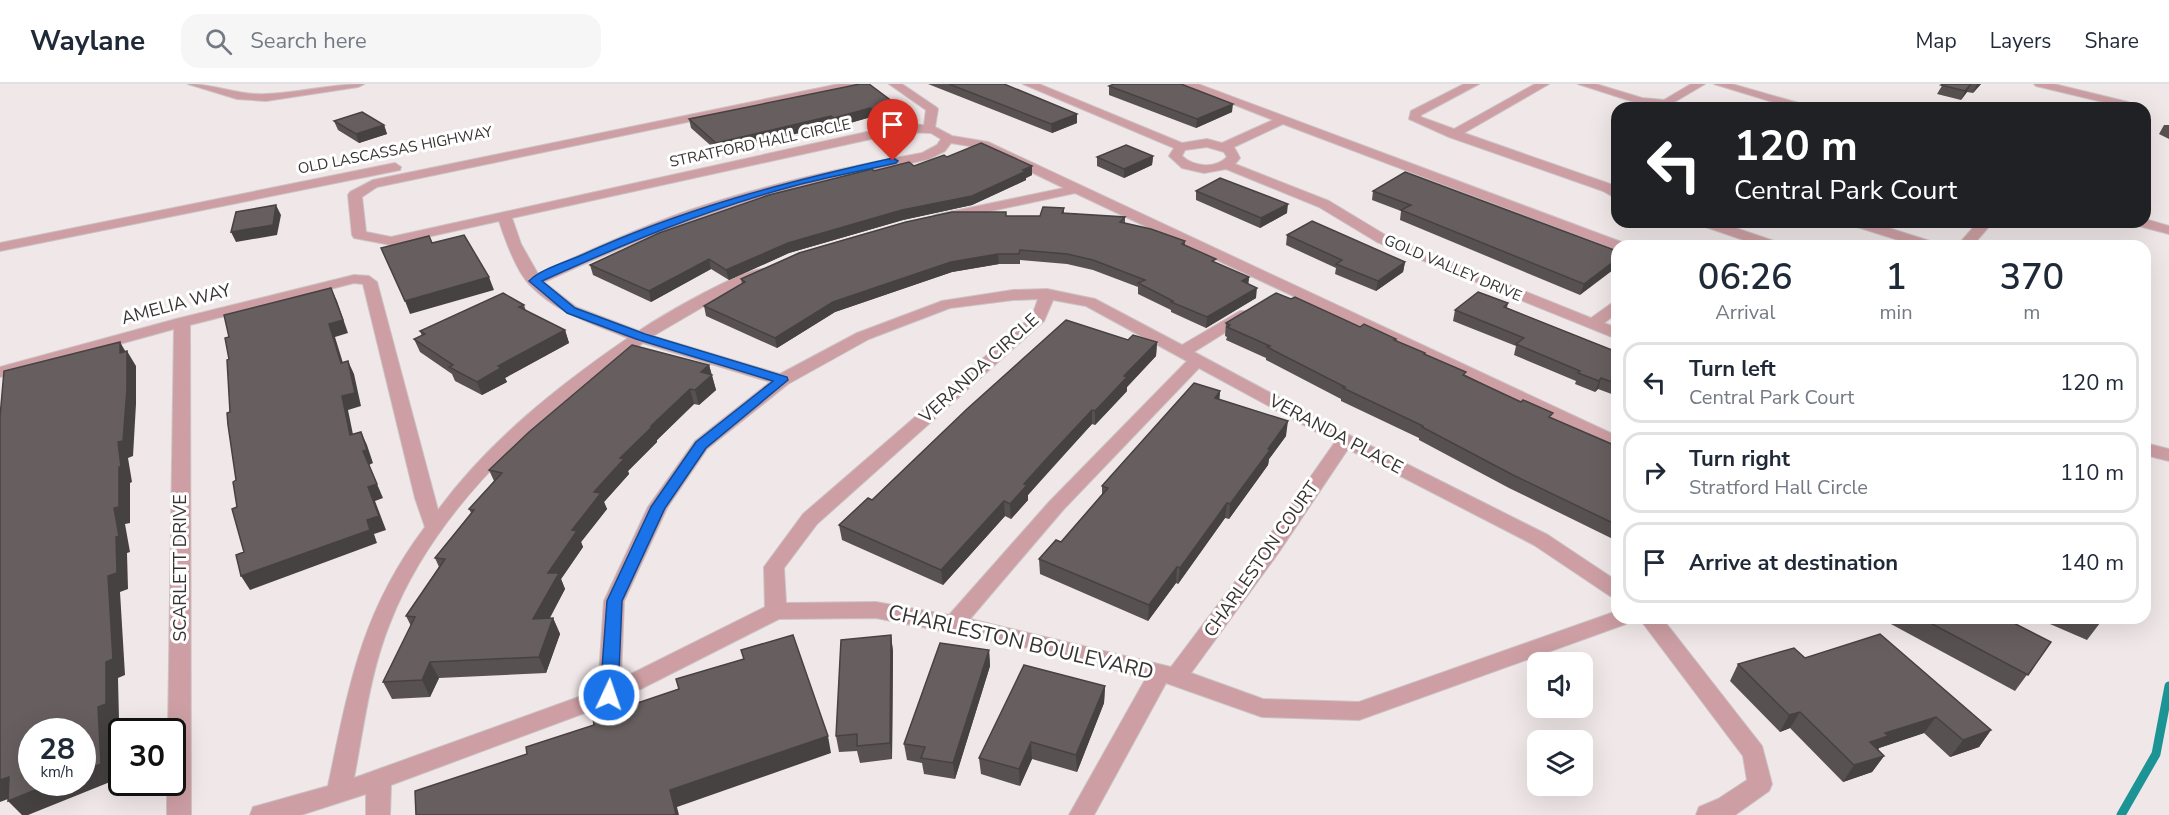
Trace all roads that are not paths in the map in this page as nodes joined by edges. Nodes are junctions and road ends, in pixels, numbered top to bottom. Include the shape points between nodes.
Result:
1 (194, 84) edge
2 (358, 84) edge
3 (796, 84) edge
4 (855, 84) edge
5 (895, 84) edge
6 (1029, 84) edge
7 (1188, 84) edge
8 (1473, 84) edge
9 (1543, 84) edge
10 (1584, 84) edge
11 (1699, 84) edge
12 (1720, 84) edge
13 (2040, 84) edge
14 (1649, 102) edge
15 (1669, 102) edge
16 (1784, 102) edge
17 (2116, 102) edge
18 (1282, 120) junction
19 (929, 129) junction
20 (1453, 134) junction
21 (948, 139) junction
22 (1181, 147) junction
23 (1224, 147) junction
24 (1226, 165) junction
25 (1076, 189) junction
26 (1611, 190) edge
27 (504, 215) junction
28 (2151, 216) edge
29 (926, 221) edge
30 (2169, 221) edge
31 (2151, 225) edge
32 (1734, 228) edge
33 (1875, 228) edge
34 (1980, 228) edge
35 (2169, 230) edge
36 (1762, 240) edge
37 (1912, 240) edge
38 (1970, 240) edge
39 (1611, 243) edge
40 (0, 247) edge
41 (776, 266) edge
42 (534, 281) junction
43 (1288, 288) junction
44 (1047, 294) junction
45 (1611, 311) edge
46 (182, 322) junction
47 (1592, 325) junction
48 (1611, 332) edge
49 (640, 336) junction
50 (1190, 356) junction
51 (0, 372) edge
52 (782, 380) junction
53 (1611, 439) edge
54 (1344, 440) junction
55 (2151, 450) edge
56 (2169, 455) edge
57 (434, 526) junction
58 (1611, 587) edge
59 (776, 611) junction
60 (1611, 621) edge
61 (954, 624) junction
62 (1655, 624) edge
63 (1168, 675) junction
64 (609, 695) junction
65 (379, 781) junction
66 (339, 794) junction
67 (178, 815) edge
68 (262, 815) edge
69 (378, 815) edge
70 (1081, 815) edge
71 (1708, 815) edge

1 - 2 street via 237,96 266,98
3 - 40 street, OLD LASCASSAS HIGHWAY
4 - 27 street, STRATFORD HALL CIRCLE via 373,184 355,195 359,235 391,241
5 - 19 street via 932,110
6 - 22 street
7 - 18 street
8 - 20 street via 1415,113 1415,119
9 - 20 street
10 - 14 street
11 - 15 street
12 - 16 street
13 - 17 street
18 - 23 street
18 - 39 street
19 - 21 street, STRATFORD HALL CIRCLE via 942,132
19 - 27 street, STRATFORD HALL CIRCLE via 903,128
20 - 26 street
21 - 25 street, STRATFORD HALL CIRCLE via 984,145
21 - 42 street via 941,148 925,156 791,183 693,214
22 - 23 street via 1207,143
22 - 24 street, GOLD VALLEY DRIVE via 1175,156 1184,164 1202,168
23 - 24 street via 1234,158
24 - 47 street, GOLD VALLEY DRIVE via 1324,204 1382,239
25 - 29 street
25 - 43 street, STRATFORD HALL CIRCLE
27 - 42 street
28 - 30 street
31 - 35 street
32 - 36 street
33 - 37 street
34 - 38 street
41 - 49 street via 693,303
42 - 49 street via 571,310
43 - 50 street
43 - 53 street, STRATFORD HALL CIRCLE
44 - 50 street, VERANDA PLACE via 1090,302
44 - 52 street, VERANDA CIRCLE via 947,304 863,336
44 - 59 street, VERANDA CIRCLE via 1039,318 810,519 774,567
45 - 47 street
46 - 51 street, AMELIA WAY
46 - 57 street, AMELIA WAY via 354,279 370,282
46 - 67 street, SCARLETT DRIVE
47 - 48 street, GOLD VALLEY DRIVE
49 - 52 street
49 - 57 street via 546,406 483,467
50 - 54 street, VERANDA PLACE
50 - 61 street
52 - 64 street, VERANDA CIRCLE via 701,445 658,507 614,601
54 - 58 street, VERANDA PLACE via 1540,540
54 - 63 street, CHARLESTON COURT via 1272,547
55 - 56 street
57 - 66 street via 388,602 367,660
59 - 61 street, CHARLESTON BOULEVARD via 876,610
59 - 64 street, CHARLESTON BOULEVARD
60 - 63 street, CHARLESTON BOULEVARD via 1359,711 1262,708
61 - 63 street, CHARLESTON BOULEVARD
62 - 71 street via 1754,753 1760,784
63 - 70 street, CHARLESTON COURT
64 - 65 street, CHARLESTON BOULEVARD
65 - 66 street, CHARLESTON BOULEVARD
65 - 69 street
66 - 68 street, CHARLESTON BOULEVARD

